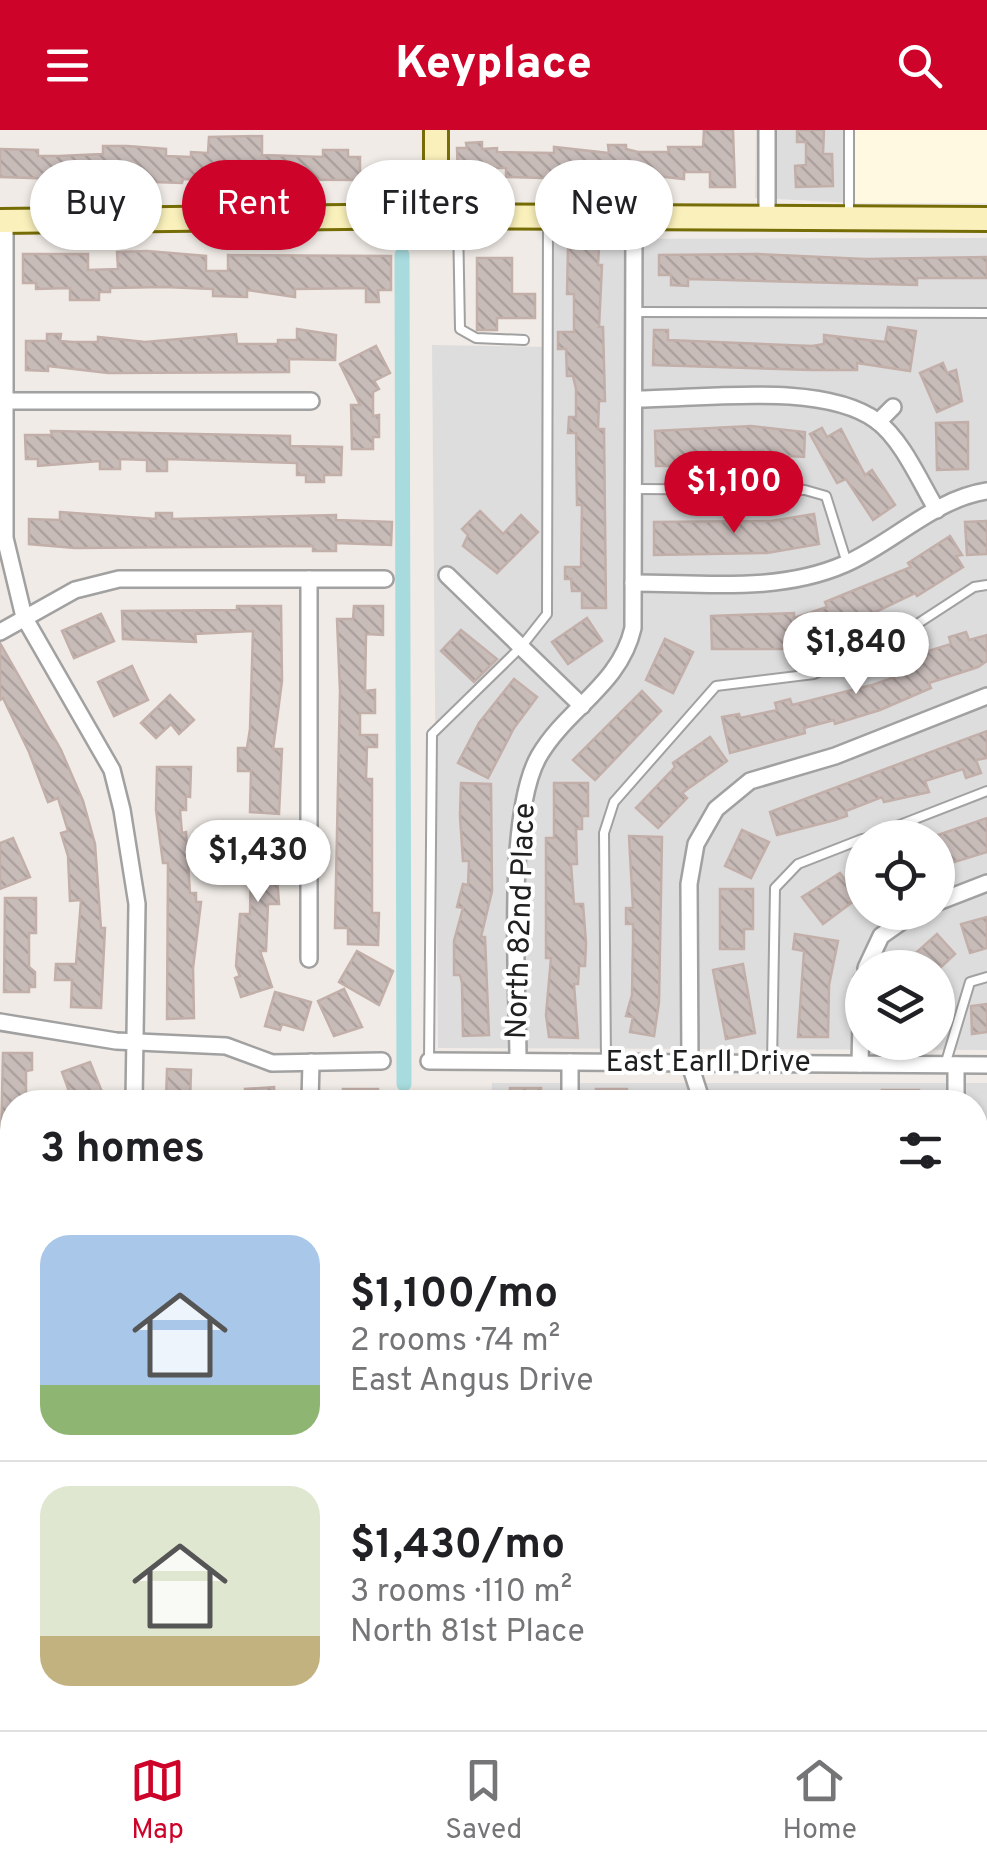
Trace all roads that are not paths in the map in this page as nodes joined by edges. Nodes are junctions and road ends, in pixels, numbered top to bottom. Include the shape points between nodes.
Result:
1 (436, 130) edge
2 (767, 130) edge
3 (849, 130) edge
4 (440, 160) edge
5 (346, 217) edge
6 (673, 218) edge
7 (767, 219) junction
8 (850, 219) junction
9 (987, 219) edge
10 (2, 221) edge
11 (451, 250) edge
12 (548, 250) edge
13 (634, 250) edge
14 (634, 312) junction
15 (987, 314) edge
16 (524, 340) dead end
17 (636, 399) junction
18 (4, 401) junction
19 (311, 402) dead end
20 (893, 407) dead end
21 (878, 422) junction
22 (634, 489) junction
23 (987, 490) edge
24 (937, 510) junction
25 (847, 563) junction
26 (447, 575) dead end
27 (386, 578) dead end
28 (310, 579) junction
29 (633, 583) junction
30 (987, 585) edge
31 (24, 617) junction
32 (0, 632) edge
33 (521, 647) junction
34 (987, 696) edge
35 (582, 706) junction
36 (987, 791) edge
37 (911, 820) edge
38 (845, 845) edge
39 (987, 882) edge
40 (955, 895) edge
41 (890, 930) edge
42 (874, 950) edge
43 (308, 959) dead end
44 (987, 977) edge
45 (0, 1022) edge
46 (136, 1043) junction
47 (860, 1060) edge
48 (518, 1061) junction
49 (311, 1062) junction
50 (382, 1062) dead end
51 (430, 1062) joint
52 (570, 1062) junction
53 (606, 1063) junction
54 (690, 1064) junction
55 (772, 1064) junction
56 (860, 1064) junction
57 (950, 1065) junction
58 (987, 1065) edge
59 (134, 1090) edge
60 (310, 1090) edge
61 (570, 1090) edge
62 (698, 1090) edge
63 (954, 1090) edge

1 - 4 street
2 - 7 street
3 - 8 lane
5 - 10 street
6 - 7 street
7 - 8 street
8 - 9 street
10 - 18 street
11 - 16 lane via 460,329 476,338
12 - 33 lane via 547,614
13 - 14 street, North 82nd Place
14 - 15 lane
14 - 17 street, North 82nd Place
17 - 21 street via 804,398
17 - 22 street, North 82nd Place
18 - 19 street
18 - 31 street via 5,538
20 - 21 street
21 - 24 street
22 - 25 lane via 805,490 826,496
22 - 29 street, North 82nd Place
23 - 24 street
24 - 25 street
25 - 29 street via 771,583
26 - 33 street
27 - 28 street
28 - 31 street via 119,579 75,590
28 - 43 street
29 - 35 street, North 82nd Place via 632,628 622,662
30 - 53 lane via 814,674 716,686 614,802 604,833
31 - 32 street
31 - 46 street via 112,770 135,875
33 - 35 street
33 - 51 lane via 432,734
34 - 54 street via 888,737 750,780 716,809 696,844 688,884
35 - 48 street, North 82nd Place via 540,755 522,798
36 - 37 lane
38 - 55 lane via 798,864 775,888
39 - 40 street
41 - 42 street
44 - 57 lane via 970,982
45 - 46 street
46 - 49 street via 226,1046 272,1063
46 - 59 street
47 - 56 street
48 - 51 street, East Earll Drive
48 - 52 street, East Earll Drive
49 - 50 street
49 - 60 street
52 - 53 street, East Earll Drive
52 - 61 street
53 - 54 street, East Earll Drive
54 - 55 street, East Earll Drive
54 - 62 street
55 - 56 street, East Earll Drive
56 - 57 street, East Earll Drive
57 - 58 street, East Earll Drive
57 - 63 street

